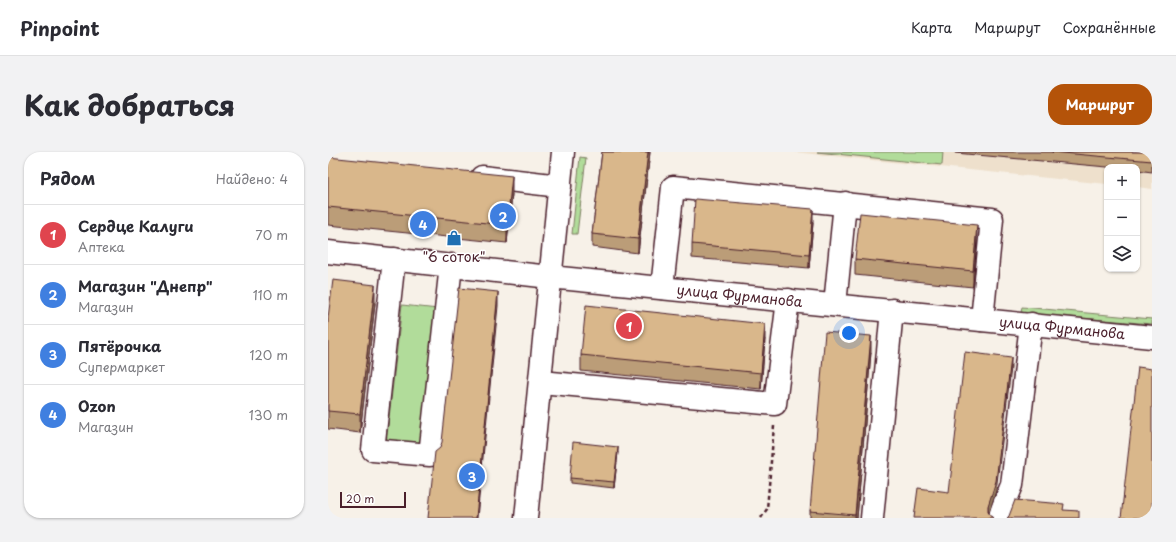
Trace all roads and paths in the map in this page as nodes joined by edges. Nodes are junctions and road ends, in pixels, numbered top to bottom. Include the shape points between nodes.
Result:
1 (564, 152) edge
2 (459, 174) edge
3 (560, 186) junction
4 (845, 203) junction
5 (328, 252) edge
6 (394, 259) junction
7 (451, 265) junction
8 (550, 277) junction
9 (662, 288) junction
10 (788, 300) junction
11 (835, 305) junction
12 (892, 310) junction
13 (982, 320) junction
14 (1031, 324) junction
15 (1152, 336) edge
16 (541, 382) junction
17 (775, 404) junction
18 (526, 518) edge
19 (761, 518) edge
20 (872, 518) edge
21 (1000, 518) edge

1 - 3 street
2 - 3 street
3 - 8 street
4 - 9 street via 673,187
4 - 11 street
4 - 13 street via 992,219
5 - 6 street, улица Фурманова
6 - 7 street, улица Фурманова
6 - 7 street via 373,450 430,455
7 - 8 street, улица Фурманова
8 - 9 street, улица Фурманова
8 - 16 street
9 - 10 street, улица Фурманова
10 - 11 street, улица Фурманова
10 - 17 street
11 - 12 street, улица Фурманова
12 - 13 street, улица Фурманова
12 - 20 street
13 - 14 street, улица Фурманова
14 - 15 street, улица Фурманова
14 - 21 street via 1012,484
16 - 17 street
16 - 18 street
17 - 19 path via 767,509

